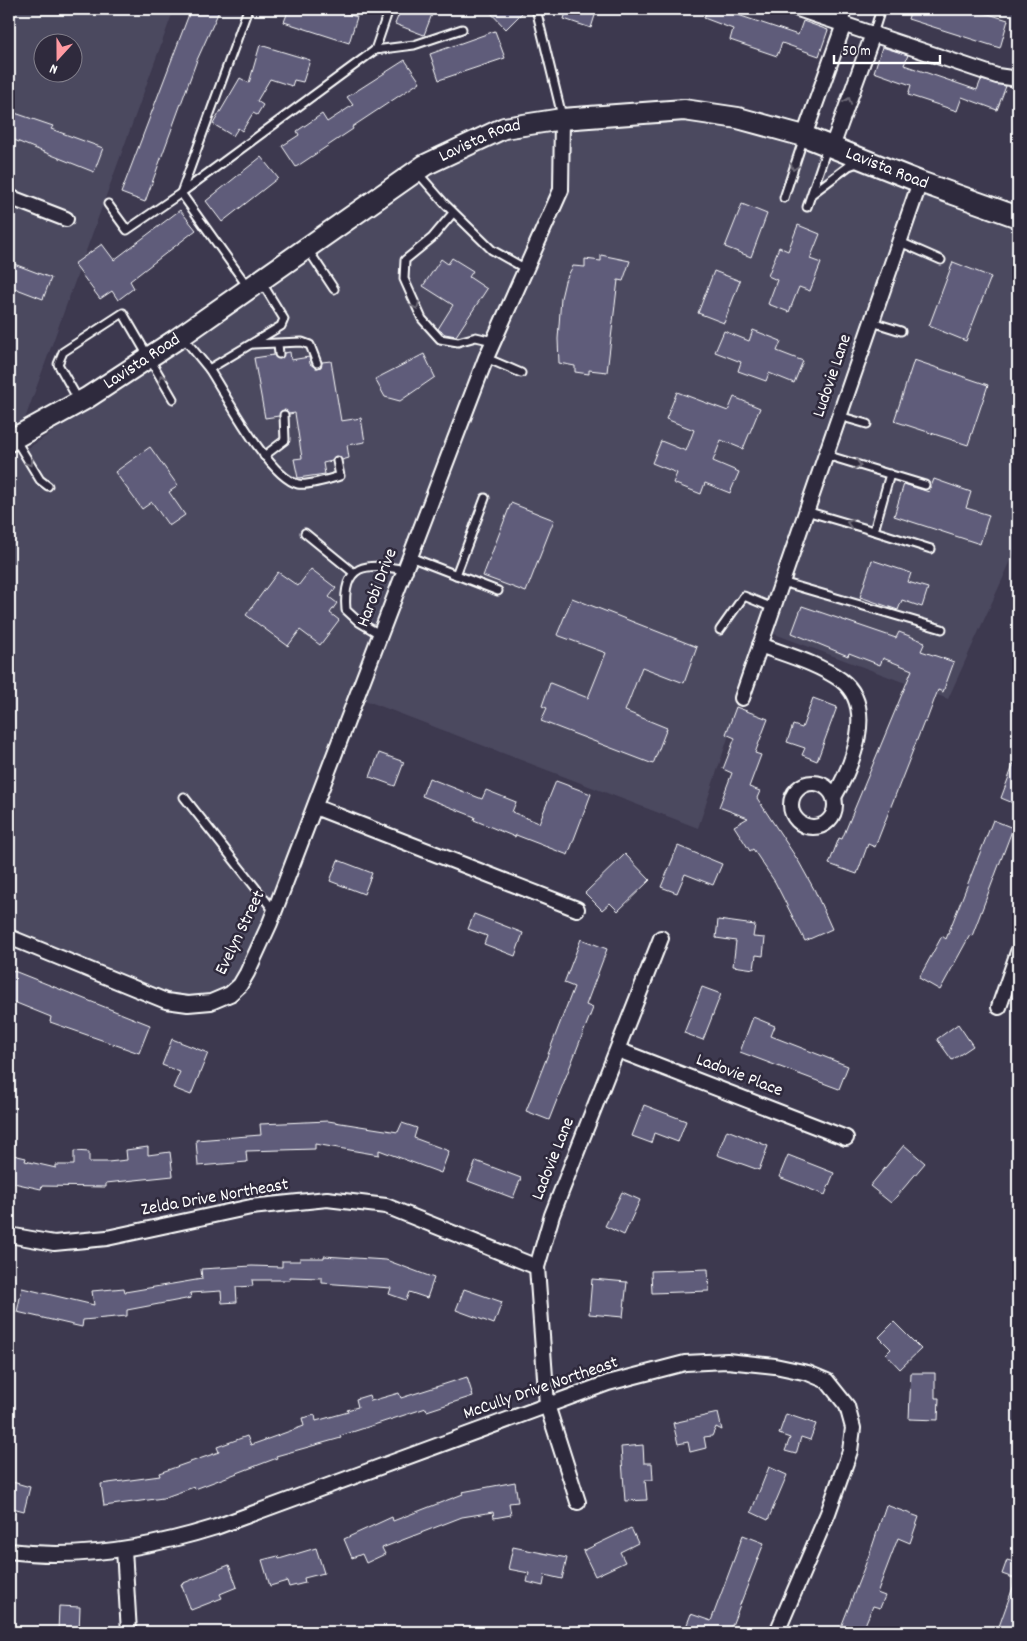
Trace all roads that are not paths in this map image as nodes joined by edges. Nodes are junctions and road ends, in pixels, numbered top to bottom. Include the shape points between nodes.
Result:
1 (248, 9) edge
2 (389, 9) edge
3 (536, 9) edge
4 (798, 9) edge
5 (847, 9) edge
6 (880, 9) edge
7 (844, 24) junction
8 (462, 29) dead end
9 (873, 34) junction
10 (375, 50) junction
11 (1018, 78) edge
12 (562, 119) junction
13 (804, 136) junction
14 (830, 146) junction
15 (864, 160) junction
16 (416, 171) junction
17 (920, 182) junction
18 (181, 193) junction
19 (813, 194) junction
20 (9, 197) edge
21 (784, 198) dead end
22 (108, 204) dead end
23 (807, 207) dead end
24 (453, 213) junction
25 (1018, 217) edge
26 (66, 219) dead end
27 (900, 242) junction
28 (307, 248) junction
29 (941, 260) dead end
30 (526, 268) junction
31 (255, 285) junction
32 (334, 289) dead end
33 (872, 322) junction
34 (901, 332) dead end
35 (182, 336) junction
36 (493, 341) junction
37 (252, 344) junction
38 (278, 344) junction
39 (279, 354) dead end
40 (150, 357) junction
41 (486, 358) junction
42 (317, 363) dead end
43 (209, 369) junction
44 (521, 373) dead end
45 (173, 399) dead end
46 (80, 402) junction
47 (284, 415) dead end
48 (839, 416) junction
49 (867, 424) dead end
50 (12, 440) edge
51 (826, 455) junction
52 (264, 456) junction
53 (337, 460) dead end
54 (890, 474) junction
55 (48, 486) dead end
56 (925, 486) dead end
57 (486, 498) dead end
58 (806, 511) junction
59 (874, 531) junction
60 (305, 533) dead end
61 (931, 549) dead end
62 (410, 557) junction
63 (405, 570) junction
64 (354, 573) junction
65 (456, 575) junction
66 (782, 582) junction
67 (498, 591) dead end
68 (773, 608) junction
69 (942, 629) dead end
70 (720, 630) dead end
71 (381, 635) junction
72 (760, 645) junction
73 (742, 698) dead end
74 (184, 797) dead end
75 (834, 797) dead end
76 (316, 807) junction
77 (578, 909) dead end
78 (274, 912) junction
79 (9, 937) edge
80 (661, 938) dead end
81 (1018, 952) edge
82 (999, 1007) dead end
83 (618, 1050) junction
84 (846, 1138) dead end
85 (9, 1235) edge
86 (537, 1267) junction
87 (547, 1405) junction
88 (578, 1502) dead end
89 (124, 1549) junction
90 (9, 1551) edge
91 (129, 1632) edge
92 (777, 1632) edge

1 - 18 lane
2 - 10 lane
3 - 12 lane
4 - 7 street
5 - 7 lane
6 - 9 lane
7 - 9 street
7 - 13 street
8 - 10 lane via 414,45
9 - 11 street via 997,76
14 -> 9 street
10 - 18 lane
12 - 13 main road, Lavista Road via 684,110 738,118
12 - 16 main road, Lavista Road via 504,128
12 - 30 street, Harobi Drive via 561,190
13 - 14 main road, Lavista Road
13 -> 21 lane
14 - 15 main road, Lavista Road
14 - 19 lane
15 - 17 main road, Lavista Road
15 - 19 lane via 849,166
16 - 24 lane
16 - 28 main road, Lavista Road
17 - 25 main road, Lavista Road
17 - 27 street, Ludovie Lane
18 - 22 lane via 127,230
18 - 31 lane
19 - 23 lane
20 - 26 street
24 - 30 lane via 492,250
24 -> 36 lane via 432,238 405,260 404,279 422,319 440,339 458,342 476,337
27 - 29 lane
27 - 33 street, Ludovie Lane
28 - 31 main road, Lavista Road
28 - 32 lane
30 - 36 street, Harobi Drive
31 - 35 main road, Lavista Road
31 - 37 lane via 284,319 281,326
33 - 34 lane
33 - 48 street, Ludovie Lane
35 - 40 main road, Lavista Road
35 - 43 lane
36 - 41 street, Harobi Drive
37 - 38 lane
37 - 43 lane
38 - 39 lane
38 - 42 lane via 302,342 310,345
45 -> 40 lane
40 - 46 main road, Lavista Road
40 - 46 lane via 122,312 63,352 58,364
41 - 44 lane
41 - 62 street, Harobi Drive
43 - 52 lane
46 - 50 main road, Lavista Road
47 - 52 lane via 285,440
48 - 49 lane
48 - 51 street, Ludovie Lane
50 -> 55 lane via 40,480
51 -> 54 lane
51 - 58 street, Ludovie Lane
52 - 53 lane via 276,470 298,484 340,476
54 - 56 lane
54 - 59 lane
57 - 65 lane
59 -> 58 lane
58 - 66 street, Ludovie Lane
59 - 61 lane
60 - 64 lane
62 - 63 street, Harobi Drive
62 - 65 lane
63 - 64 lane via 380,565 365,566
63 - 71 street, Harobi Drive
64 - 71 lane via 347,580 346,610
65 - 67 lane
66 - 68 street, Ludovie Lane
66 - 69 lane
68 - 70 lane via 744,596
68 - 72 street, Ludovie Lane
71 - 76 street, Harobi Drive
72 - 73 street, Ludovie Lane
72 - 75 street via 816,666 842,682 857,702 857,740 844,779
74 - 78 lane
76 - 77 street
76 - 78 street, Evelyn Street
78 - 79 street, Evelyn Street via 240,985 230,994 211,1002 188,1004 166,1001
80 - 83 street, Ladovie Lane
81 - 82 street
83 - 84 street, Ladovie Place
83 - 86 street, Ladovie Lane via 552,1215
85 - 86 street, Zelda Drive Northeast via 54,1243 108,1238 251,1207 327,1198 386,1206
86 - 87 street, Ladovie Lane
87 - 88 street, Ladovie Lane
87 - 89 street, McCully Drive Northeast via 216,1527 168,1542
87 - 92 street, McCully Drive Northeast via 608,1383 685,1363 727,1361 775,1366 827,1381 847,1406 852,1428 850,1451 828,1513
89 - 90 street, McCully Drive Northeast via 40,1555
89 - 91 street

